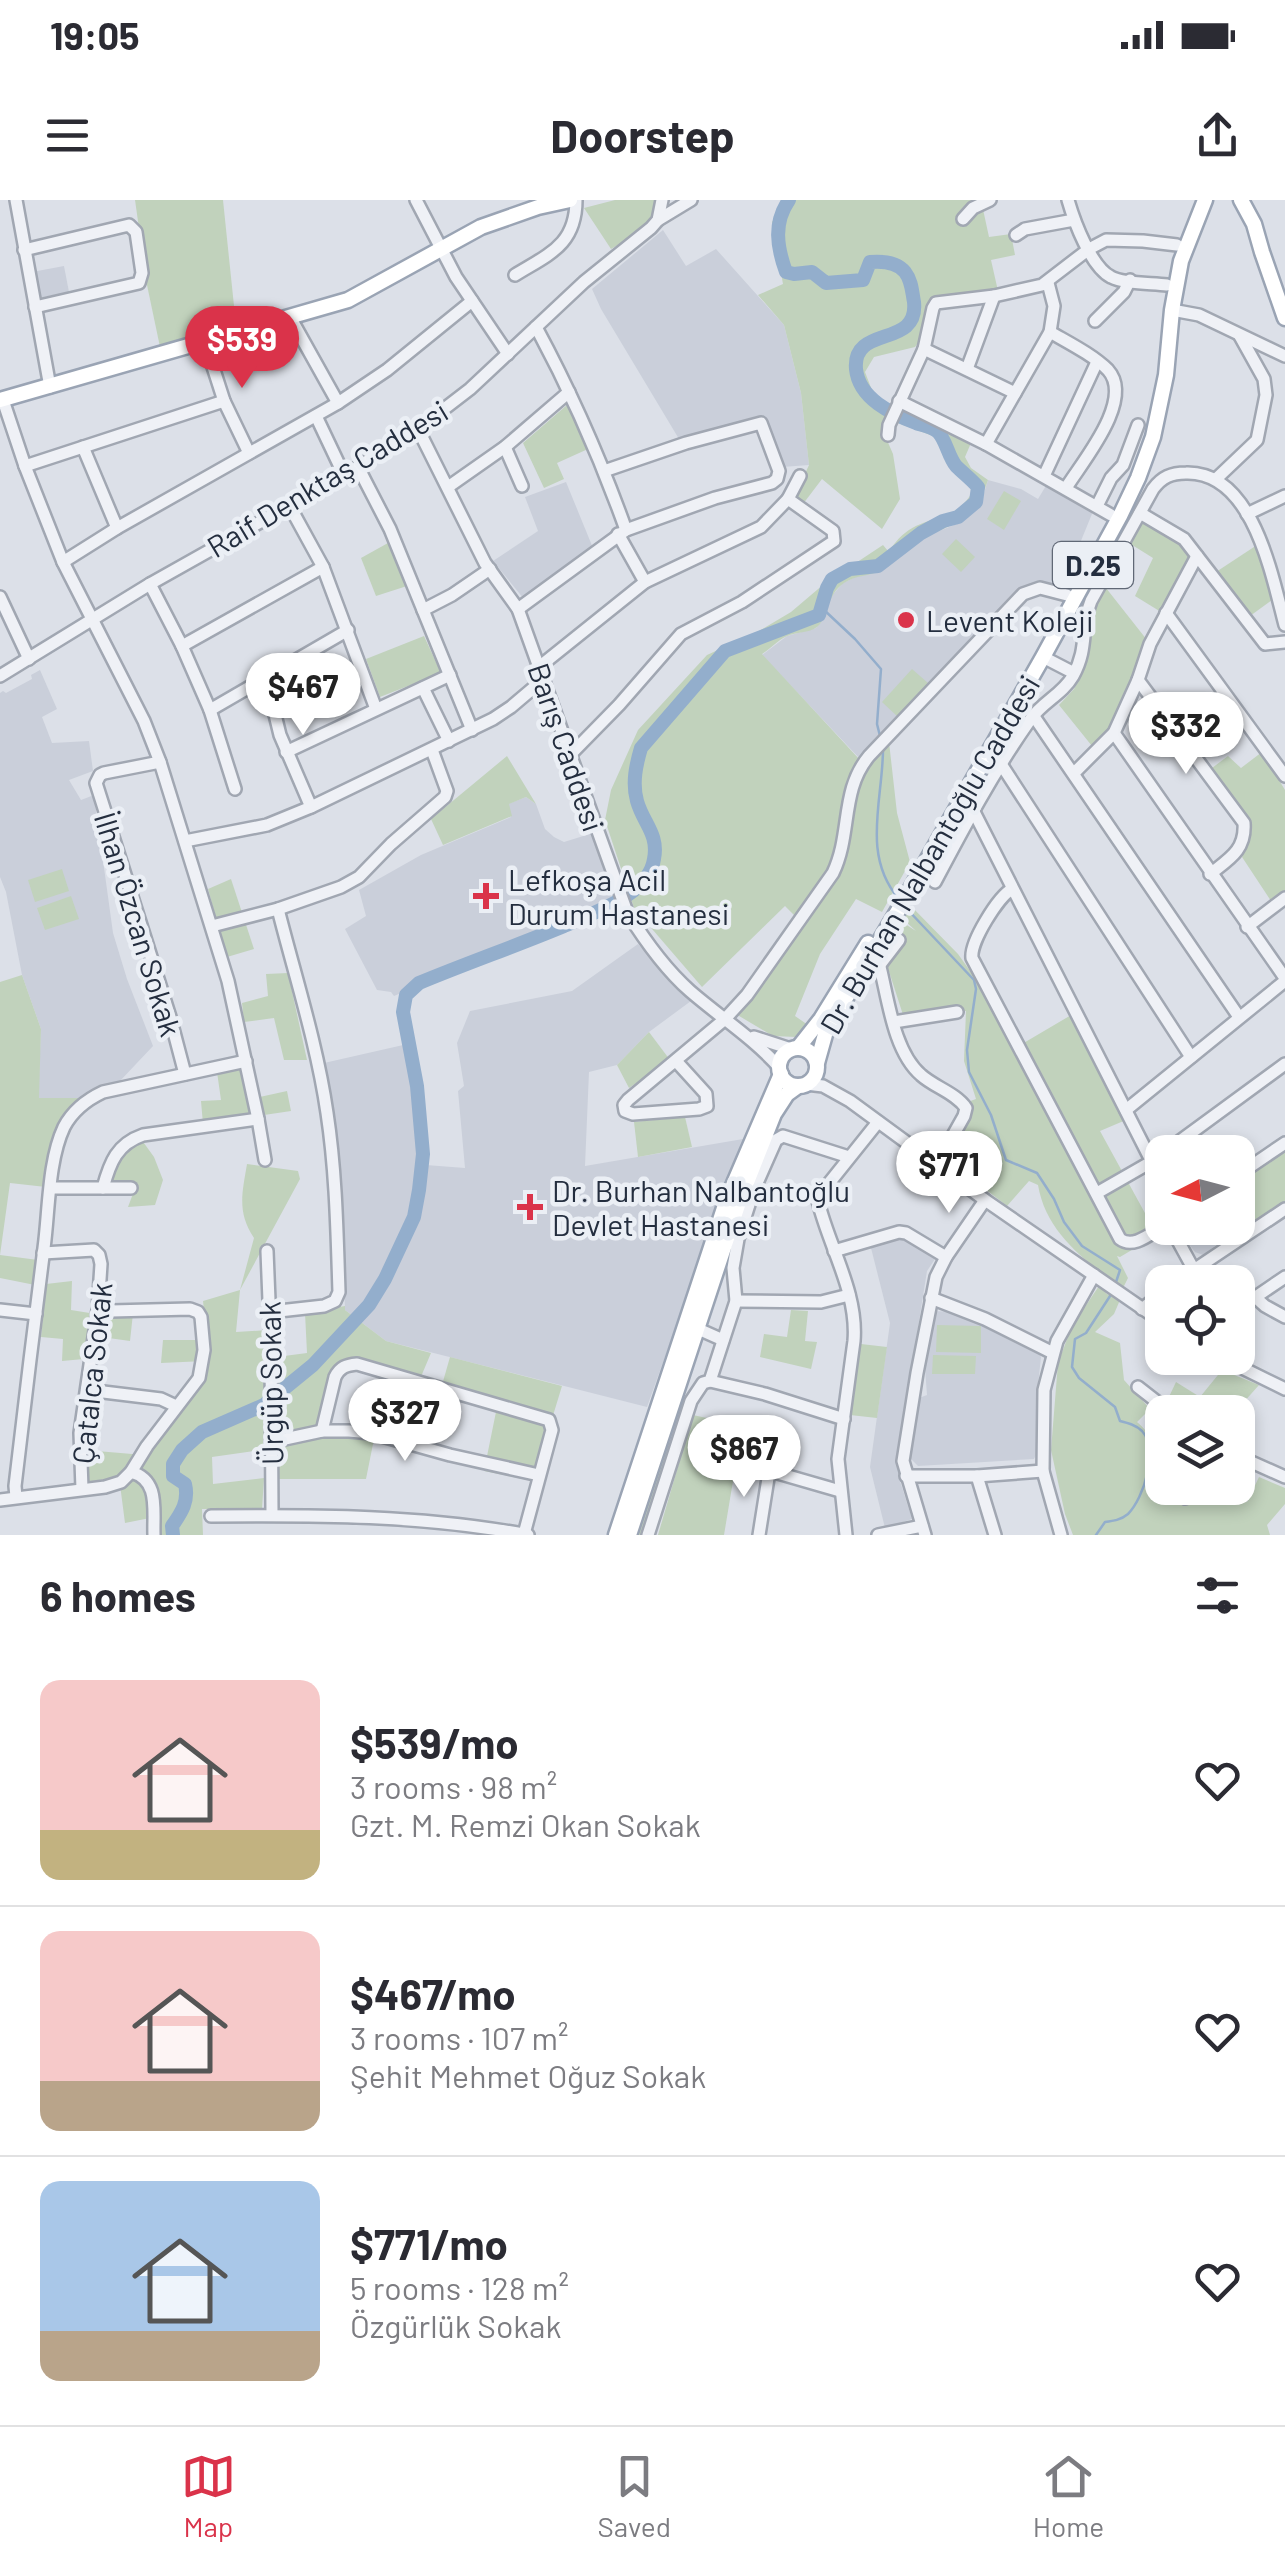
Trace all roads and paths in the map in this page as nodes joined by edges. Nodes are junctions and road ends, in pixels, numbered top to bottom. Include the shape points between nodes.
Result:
1 (16, 200) edge
2 (416, 200) edge
3 (573, 200) edge
4 (662, 200) edge
5 (691, 200) edge
6 (990, 200) edge
7 (1068, 200) edge
8 (1228, 200) edge
9 (1241, 200) edge
10 (1197, 202) edge
11 (658, 220) junction
12 (963, 220) dead end
13 (1074, 220) junction
14 (1016, 235) dead end
15 (1178, 246) junction
16 (24, 250) junction
17 (441, 250) junction
18 (1089, 250) junction
19 (1262, 252) junction
20 (514, 275) dead end
21 (1130, 280) junction
22 (1048, 283) junction
23 (1167, 285) junction
24 (994, 296) junction
25 (472, 301) junction
26 (35, 307) junction
27 (1172, 310) junction
28 (290, 317) junction
29 (1285, 318) edge
30 (1095, 321) dead end
31 (536, 327) junction
32 (1050, 332) junction
33 (1240, 336) junction
34 (205, 342) junction
35 (924, 349) junction
36 (508, 354) junction
37 (1285, 356) edge
38 (1096, 364) junction
39 (967, 369) junction
40 (50, 387) junction
41 (569, 392) junction
42 (1014, 394) junction
43 (2, 400) edge
44 (224, 401) junction
45 (338, 402) junction
46 (899, 404) junction
47 (316, 416) junction
48 (1138, 426) dead end
49 (418, 429) junction
50 (888, 434) dead end
51 (986, 444) junction
52 (83, 447) junction
53 (505, 447) junction
54 (249, 453) junction
55 (25, 466) junction
56 (358, 466) junction
57 (604, 470) junction
58 (344, 473) junction
59 (800, 476) dead end
60 (1044, 476) junction
61 (1216, 480) junction
62 (522, 486) dead end
63 (448, 487) junction
64 (1066, 488) junction
65 (1285, 496) edge
66 (788, 499) junction
67 (289, 505) junction
68 (1096, 506) junction
69 (1140, 514) junction
70 (1248, 514) junction
71 (1111, 515) junction
72 (117, 528) junction
73 (622, 532) junction
74 (1196, 556) junction
75 (63, 562) junction
76 (323, 567) junction
77 (490, 570) junction
78 (646, 582) junction
79 (150, 584) junction
80 (1067, 595) junction
81 (0, 597) edge
82 (518, 609) junction
83 (424, 610) junction
84 (1166, 613) junction
85 (91, 620) junction
86 (1285, 625) edge
87 (348, 630) junction
88 (1285, 642) edge
89 (182, 646) junction
90 (1042, 656) junction
91 (30, 660) junction
92 (542, 673) junction
93 (1074, 673) junction
94 (450, 675) junction
95 (0, 676) edge
96 (266, 678) junction
97 (1138, 680) junction
98 (423, 688) junction
99 (210, 710) junction
100 (376, 710) junction
101 (1033, 714) junction
102 (472, 730) junction
103 (1114, 733) junction
104 (449, 741) junction
105 (432, 750) junction
106 (286, 752) junction
107 (571, 754) junction
108 (160, 762) junction
109 (1001, 764) junction
110 (1074, 773) junction
111 (1285, 776) edge
112 (235, 789) dead end
113 (311, 807) junction
114 (973, 810) junction
115 (185, 841) junction
116 (1210, 874) junction
117 (934, 882) dead end
118 (1012, 889) junction
119 (905, 891) junction
120 (1285, 898) edge
121 (278, 908) junction
122 (891, 914) junction
123 (212, 926) junction
124 (1247, 927) junction
125 (898, 940) dead end
126 (876, 960) junction
127 (1285, 980) edge
128 (957, 1012) dead end
129 (1240, 1017) junction
130 (725, 1018) junction
131 (894, 1022) junction
132 (741, 1030) junction
133 (794, 1048) junction
134 (1191, 1057) junction
135 (246, 1061) junction
136 (676, 1061) junction
137 (817, 1064) junction
138 (1285, 1064) edge
139 (780, 1071) junction
140 (185, 1074) junction
141 (802, 1085) junction
142 (850, 1101) junction
143 (1126, 1110) junction
144 (258, 1119) junction
145 (878, 1122) junction
146 (1190, 1135) edge
147 (1145, 1136) edge
148 (1285, 1143) edge
149 (849, 1157) junction
150 (265, 1160) dead end
151 (937, 1164) junction
152 (1255, 1164) edge
153 (1145, 1166) edge
154 (51, 1188) junction
155 (103, 1188) junction
156 (130, 1188) dead end
157 (1097, 1194) junction
158 (985, 1200) junction
159 (1285, 1209) edge
160 (1145, 1236) edge
161 (267, 1251) dead end
162 (834, 1251) junction
163 (43, 1253) junction
164 (946, 1257) junction
165 (1201, 1265) edge
166 (1094, 1275) junction
167 (1285, 1277) edge
168 (849, 1295) junction
169 (1255, 1297) joint
170 (930, 1298) junction
171 (736, 1301) junction
172 (1145, 1306) edge
173 (1142, 1309) junction
174 (0, 1310) edge
175 (98, 1310) junction
176 (1145, 1311) edge
177 (270, 1312) junction
178 (36, 1314) junction
179 (1285, 1316) edge
180 (696, 1328) junction
181 (723, 1340) junction
182 (1054, 1353) junction
183 (1255, 1374) edge
184 (710, 1381) junction
185 (1138, 1387) dead end
186 (1285, 1388) edge
187 (88, 1390) junction
188 (1148, 1395) edge
189 (176, 1406) junction
190 (844, 1419) junction
191 (322, 1431) junction
192 (271, 1442) junction
193 (744, 1463) dead end
194 (1255, 1463) edge
195 (1043, 1471) junction
196 (131, 1472) junction
197 (769, 1472) junction
198 (538, 1474) junction
199 (906, 1476) junction
200 (977, 1476) junction
201 (1285, 1476) edge
202 (82, 1489) junction
203 (840, 1490) junction
204 (16, 1497) junction
205 (0, 1500) edge
206 (272, 1515) junction
207 (210, 1516) dead end
208 (378, 1518) junction
209 (923, 1530) edge
210 (526, 1534) edge
211 (154, 1535) edge
212 (376, 1535) edge
213 (616, 1535) edge
214 (629, 1535) edge
215 (648, 1535) edge
216 (760, 1535) edge
217 (846, 1535) edge
218 (878, 1535) edge
219 (995, 1535) edge
220 (1061, 1535) edge

1 - 16 street
2 - 17 street
3 - 17 main road via 517,214
3 - 20 street via 576,222 561,247
4 - 11 street
5 - 11 street, Raif Denktaş Caddesi
6 - 12 street
7 - 13 street
8 - 19 main road
9 - 19 main road
10 - 15 main road, Dr. Burhan Nalbantoğlu Caddesi / D.25
10 - 27 main road, Dr. Burhan Nalbantoğlu Caddesi / D.25
11 - 31 street, Raif Denktaş Caddesi
13 - 14 street
13 - 18 street
15 - 18 street via 1106,240
15 - 23 main road, Dr. Burhan Nalbantoğlu Caddesi / D.25
16 - 26 street
16 - 26 street via 128,225 136,232 139,284
17 - 25 street
17 - 28 main road via 348,300
18 - 21 street via 1109,276
18 - 22 street
19 - 29 main road
21 - 23 street
21 - 30 street
22 - 24 street
22 - 32 street via 1054,306
23 - 71 main road, Dr. Burhan Nalbantoğlu Caddesi / D.25 via 1144,435
24 - 35 street via 936,303
24 - 39 street
25 - 36 street
25 - 45 street
26 - 40 street
27 - 33 street via 1200,315
27 - 90 main road, Dr. Burhan Nalbantoğlu Caddesi / D.25 via 1166,375 1138,478
28 - 34 main road
28 - 45 street
31 - 36 street, Raif Denktaş Caddesi
31 - 41 street
32 - 38 street
32 - 42 street
33 - 37 street
33 - 61 street via 1266,395 1256,440
34 - 40 main road
34 - 44 street
35 - 39 street
35 - 46 street
36 - 49 street, Raif Denktaş Caddesi
38 - 60 street
38 - 64 street via 1112,376 1116,398
39 - 42 street
40 - 43 main road
41 - 53 street
41 - 57 street
42 - 51 street
43 - 55 street
44 - 52 street
44 - 54 street
45 - 47 street
46 - 50 street
46 - 51 street
47 - 54 street
47 - 58 street
48 - 68 street
49 - 56 street, Raif Denktaş Caddesi
49 - 63 street, Barış Caddesi
51 - 60 street
52 - 55 street
52 - 72 street
53 - 62 street
53 - 63 street
54 - 72 street
55 - 75 street
56 - 58 street, Raif Denktaş Caddesi
56 - 83 street
57 - 73 street
57 - 73 street via 761,422 779,472 772,483
58 - 67 street, Raif Denktaş Caddesi
59 - 66 street
60 - 64 street
61 - 69 street via 1196,473 1166,476
61 - 70 street
63 - 77 street, Barış Caddesi
64 - 68 street
65 - 70 street
66 - 78 street via 754,531
66 - 107 street via 833,531 834,541 680,634
67 - 76 street
67 - 79 street, Raif Denktaş Caddesi
68 - 71 street
69 - 74 street via 1184,538
69 - 93 street via 1091,600 1084,653
70 - 86 street
71 - 80 main road, Dr. Burhan Nalbantoğlu Caddesi / D.25
72 - 75 street
73 - 78 street
73 - 82 street
74 - 84 street
74 - 88 street via 1265,644
75 - 85 street
76 - 87 street
76 - 89 street
77 - 82 street, Barış Caddesi
77 - 83 street
78 - 92 street
79 - 85 street, Raif Denktaş Caddesi
79 - 89 street
80 - 119 main road, Dr. Burhan Nalbantoğlu Caddesi / D.25
80 - 130 street via 1040,588 1022,594 869,756 852,782 833,873
81 - 91 street
82 - 92 street, Barış Caddesi
83 - 94 street
84 - 97 street
84 - 111 street
85 - 91 street, Raif Denktaş Caddesi
85 - 108 street
87 - 96 street
87 - 100 street
89 - 99 street
90 - 93 street
90 - 119 main road, Dr. Burhan Nalbantoğlu Caddesi / D.25
91 - 95 street, Raif Denktaş Caddesi
92 - 102 street via 512,707
92 - 107 street, Barış Caddesi
93 - 101 street
94 - 98 street
94 - 102 street
96 - 99 street
96 - 106 street
97 - 103 street
97 - 116 street via 1244,823 1241,847
98 - 100 street
98 - 104 street
99 - 112 street
100 - 106 street
101 - 109 street
101 - 110 street
102 - 104 street
103 - 110 street
103 - 116 street
104 - 105 street
105 - 113 street
105 - 121 street via 446,798 359,878
106 - 113 street
107 - 130 street, Barış Caddesi via 627,912 670,971
108 - 115 street
108 - 140 street, İlhan Özcan Sokak via 100,775 96,783
109 - 114 street
109 - 134 street
110 - 129 street
113 - 115 street via 256,828
114 - 117 street
114 - 118 street
115 - 123 street
116 - 124 street
118 - 143 street
118 - 157 street via 1000,898 971,956
119 - 122 main road, Dr. Burhan Nalbantoğlu Caddesi / D.25
120 - 124 street
121 - 123 street
121 - 177 street via 327,1109 339,1292 324,1306
122 - 126 main road, Dr. Burhan Nalbantoğlu Caddesi / D.25
122 - 133 main road, Dr. Burhan Nalbantoğlu Caddesi / D.25
123 - 135 street
124 - 127 street
125 - 126 street
126 - 131 street
126 - 137 main road, Dr. Burhan Nalbantoğlu Caddesi / D.25 via 826,1031
127 - 129 street
128 - 131 street
129 - 134 street
130 - 132 street, Barış Caddesi
130 - 136 street
131 - 151 street via 912,1067 965,1106
132 - 133 street
132 - 139 street
133 - 137 main road via 810,1052
133 - 139 main road, D.25 via 782,1056
134 - 143 street
135 - 140 street
135 - 144 street
136 - 136 street via 706,1094 707,1106 625,1112 628,1100
137 - 141 main road, D.25 via 814,1077
137 - 142 street
138 - 146 street
139 - 141 main road via 788,1083
139 - 213 main road, D.25 via 625,1483
140 - 154 street via 103,1092 75,1110 57,1145
141 - 142 street via 822,1086
141 - 180 main road, D.25 via 774,1114
142 - 145 street
143 - 147 street
144 - 150 street
144 - 155 street via 130,1139 108,1166
145 - 149 street
145 - 151 street
148 - 152 street
149 - 162 street via 818,1199
149 - 171 street via 777,1138 738,1239 732,1268
151 - 158 street
153 - 157 street
154 - 155 street
154 - 163 street
155 - 156 street
157 - 160 street via 1120,1239
158 - 164 street
158 - 166 street
159 - 165 street
161 - 177 street, Ürgüp Sokak
162 - 164 street via 899,1232
162 - 168 street
163 - 175 street, Çatalca Sokak via 100,1255
163 - 178 street
164 - 170 street
166 - 173 street
166 - 182 street
167 - 169 street
168 - 171 street via 820,1302
168 - 190 street via 855,1334
169 - 179 street
170 - 182 street
170 - 199 street via 902,1458
171 - 181 street
172 - 173 street
173 - 176 street
174 - 178 street
175 - 187 street, Çatalca Sokak
175 - 189 street via 198,1312 204,1350 199,1378
177 - 192 street, Ürgüp Sokak
178 - 204 street
180 - 181 street
180 - 214 main road, D.25
181 - 184 street
182 - 195 street via 1042,1402
183 - 186 street
184 - 190 street
184 - 215 street via 691,1401
185 - 188 street
187 - 189 street
187 - 202 street, Çatalca Sokak via 80,1433
189 - 196 street
190 - 203 street
191 - 192 street
191 - 198 street via 371,1434
191 - 198 street via 335,1377 357,1364 549,1420
192 - 206 street, Ürgüp Sokak
193 - 197 street
194 - 201 street
195 - 200 street
195 - 220 street
196 - 202 street via 121,1482
196 - 211 street via 153,1490
197 - 203 street
197 - 216 street
198 - 210 street
199 - 200 street
199 - 209 street
200 - 219 street
202 - 204 street
203 - 217 street
204 - 205 street
206 - 207 street
206 - 208 street
208 - 210 street
208 - 212 street
209 - 218 street

